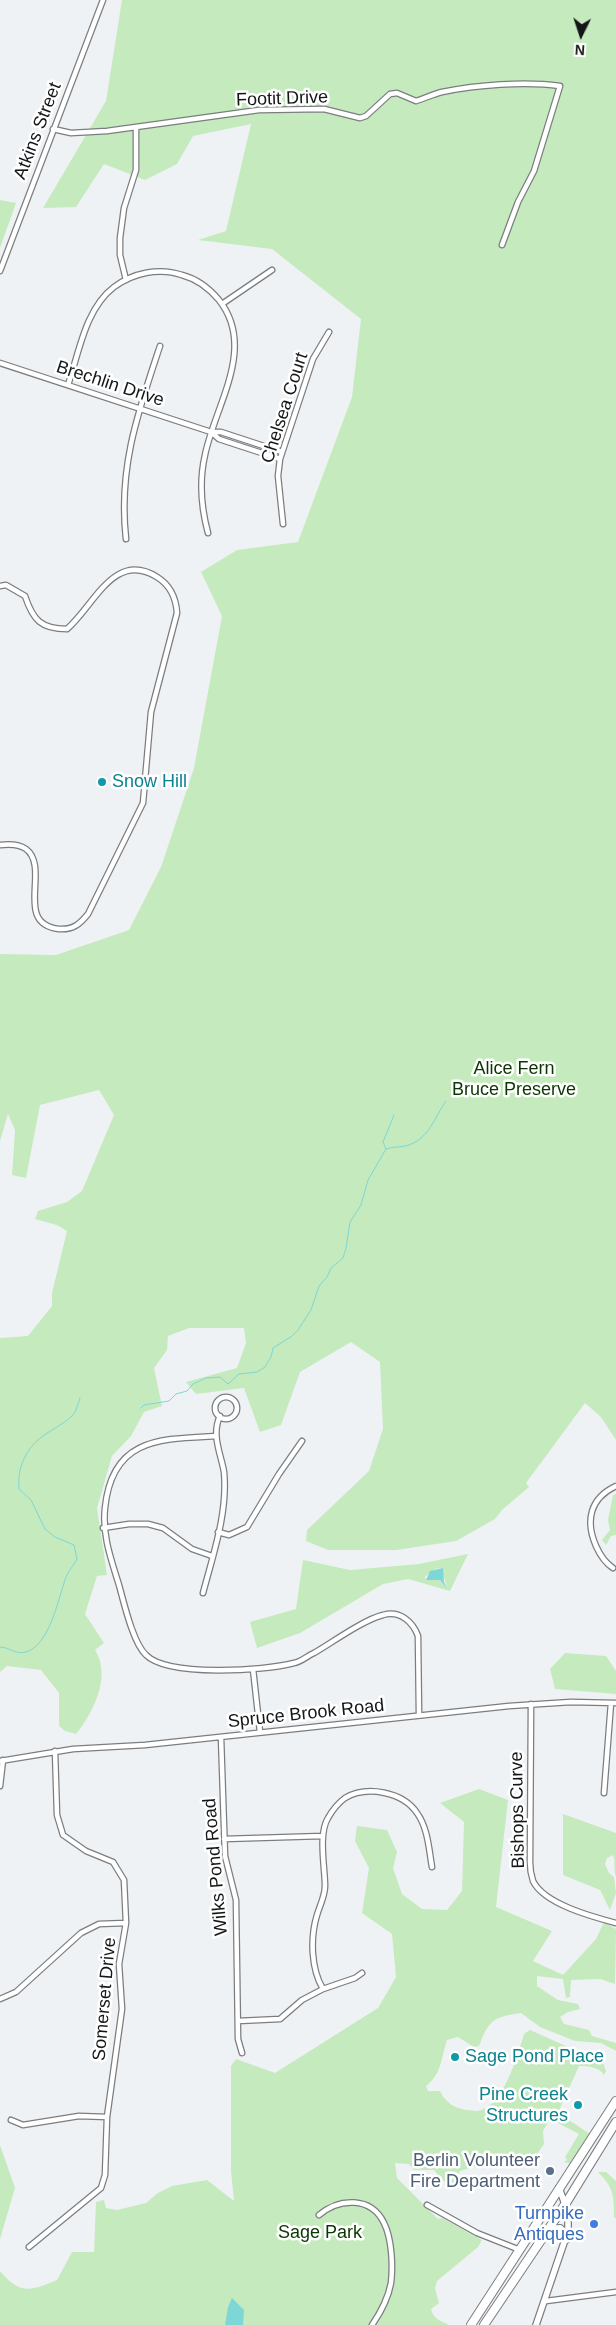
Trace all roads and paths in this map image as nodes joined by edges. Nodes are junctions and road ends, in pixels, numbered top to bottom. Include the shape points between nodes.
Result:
1 (103, 0) edge
2 (136, 127) junction
3 (53, 129) junction
4 (502, 245) dead end
5 (272, 270) dead end
6 (0, 271) edge
7 (126, 280) junction
8 (222, 304) junction
9 (329, 332) dead end
10 (160, 346) dead end
11 (0, 362) edge
12 (68, 385) junction
13 (140, 409) junction
14 (211, 432) junction
15 (282, 452) junction
16 (280, 459) junction
17 (282, 524) dead end
18 (208, 533) dead end
19 (126, 539) dead end
20 (0, 586) edge
21 (0, 845) edge
22 (220, 1416) junction
23 (216, 1436) junction
24 (302, 1441) dead end
25 (616, 1486) edge
26 (103, 1528) junction
27 (218, 1532) junction
28 (212, 1556) junction
29 (613, 1568) dead end
30 (203, 1593) dead end
31 (253, 1669) junction
32 (614, 1703) edge
33 (531, 1704) junction
34 (419, 1716) junction
35 (260, 1732) junction
36 (221, 1737) junction
37 (55, 1751) junction
38 (2, 1760) edge
39 (0, 1786) edge
40 (604, 1792) dead end
41 (324, 1836) junction
42 (224, 1840) junction
43 (432, 1868) dead end
44 (126, 1923) junction
45 (616, 1923) edge
46 (362, 1973) dead end
47 (323, 1989) junction
48 (0, 1999) edge
49 (238, 2021) junction
50 (242, 2053) dead end
51 (616, 2101) edge
52 (107, 2116) junction
53 (11, 2120) dead end
54 (616, 2122) edge
55 (559, 2188) junction
56 (566, 2203) junction
57 (426, 2205) dead end
58 (319, 2215) dead end
59 (548, 2230) junction
60 (566, 2239) junction
61 (29, 2247) dead end
62 (520, 2250) junction
63 (616, 2292) edge
64 (546, 2301) junction
65 (372, 2325) edge
66 (471, 2325) edge
67 (484, 2325) edge
68 (536, 2325) edge

1 - 3 street, Atkins Street
2 - 3 street, Footit Drive via 79,133
2 - 4 street, Footit Drive via 259,110 324,109 360,118 390,94 397,93 416,101 442,92 486,87 560,86 534,171
2 - 7 street via 136,163 120,238
3 - 6 street, Atkins Street
5 - 8 street
7 - 8 street via 151,272 177,273 200,283
7 - 12 street via 111,290 95,309
8 - 14 street via 233,327 235,352
9 - 15 street, Chelsea Court via 313,359
10 - 13 street
11 - 12 street, Brechlin Drive
12 - 13 street, Brechlin Drive
13 - 14 street, Brechlin Drive
13 - 19 street via 125,473
14 - 15 street, Brechlin Drive via 221,432
14 - 16 street, Brechlin Drive via 219,439
14 - 18 street via 203,462 201,488
15 - 16 street, Chelsea Court
16 - 17 street, Chelsea Court
20 - 21 street via 6,585 25,596 33,616 42,624 52,629 68,629 112,577 141,571 165,583 175,599 177,613 151,712 143,803 79,926 63,930 50,928 39,918 34,902 34,862 27,849 14,844
22 - 22 street via 234,1416 237,1410 234,1400 228,1397 218,1401 216,1407
22 - 23 street
23 - 26 street via 168,1438 135,1449 115,1468 107,1489
23 - 27 street via 224,1474
24 - 27 street via 246,1528 229,1535
25 - 29 street via 598,1499 589,1518 590,1532 600,1554
26 - 28 street via 148,1524 163,1528 192,1549
26 - 31 street via 122,1597 145,1655 167,1667 229,1671
27 - 28 street
28 - 30 street
31 - 34 street via 295,1663 370,1620 385,1614 401,1616 414,1624 418,1636
31 - 35 street
32 - 33 street, Spruce Brook Road
32 - 40 street
33 - 34 street, Spruce Brook Road
33 - 45 street, Bishops Curve via 530,1862 533,1881 557,1902
34 - 35 street, Spruce Brook Road
35 - 36 street, Spruce Brook Road
36 - 37 street, Spruce Brook Road
36 - 42 street, Wilks Pond Road
37 - 38 street, Spruce Brook Road
37 - 44 street, Somerset Drive via 57,1816 63,1835 86,1851 113,1862 124,1880
38 - 39 street
41 - 42 street
41 - 43 street via 326,1820 345,1798 373,1792 391,1794 406,1801 418,1813 425,1828
41 - 47 street via 325,1888 315,1922 314,1964
42 - 49 street, Wilks Pond Road via 236,1900
44 - 48 street via 99,1924 81,1933 16,1992
44 - 52 street, Somerset Drive via 119,1964 122,2009
46 - 47 street via 347,1982
47 - 49 street via 302,2000 280,2019
49 - 50 street, Wilks Pond Road
51 - 55 highway
52 - 53 street via 79,2116 23,2125
52 - 61 street, Somerset Drive via 106,2175 100,2188
54 - 56 highway
55 - 56 street
55 - 62 highway
56 - 59 highway
56 - 60 street via 569,2225
57 - 62 street via 477,2233
58 - 65 street via 335,2205 351,2202 370,2207 384,2221 390,2247 391,2282 385,2304
59 - 60 highway via 560,2229
59 - 67 highway
60 - 64 street
62 - 66 highway
63 - 64 street
64 - 68 street

